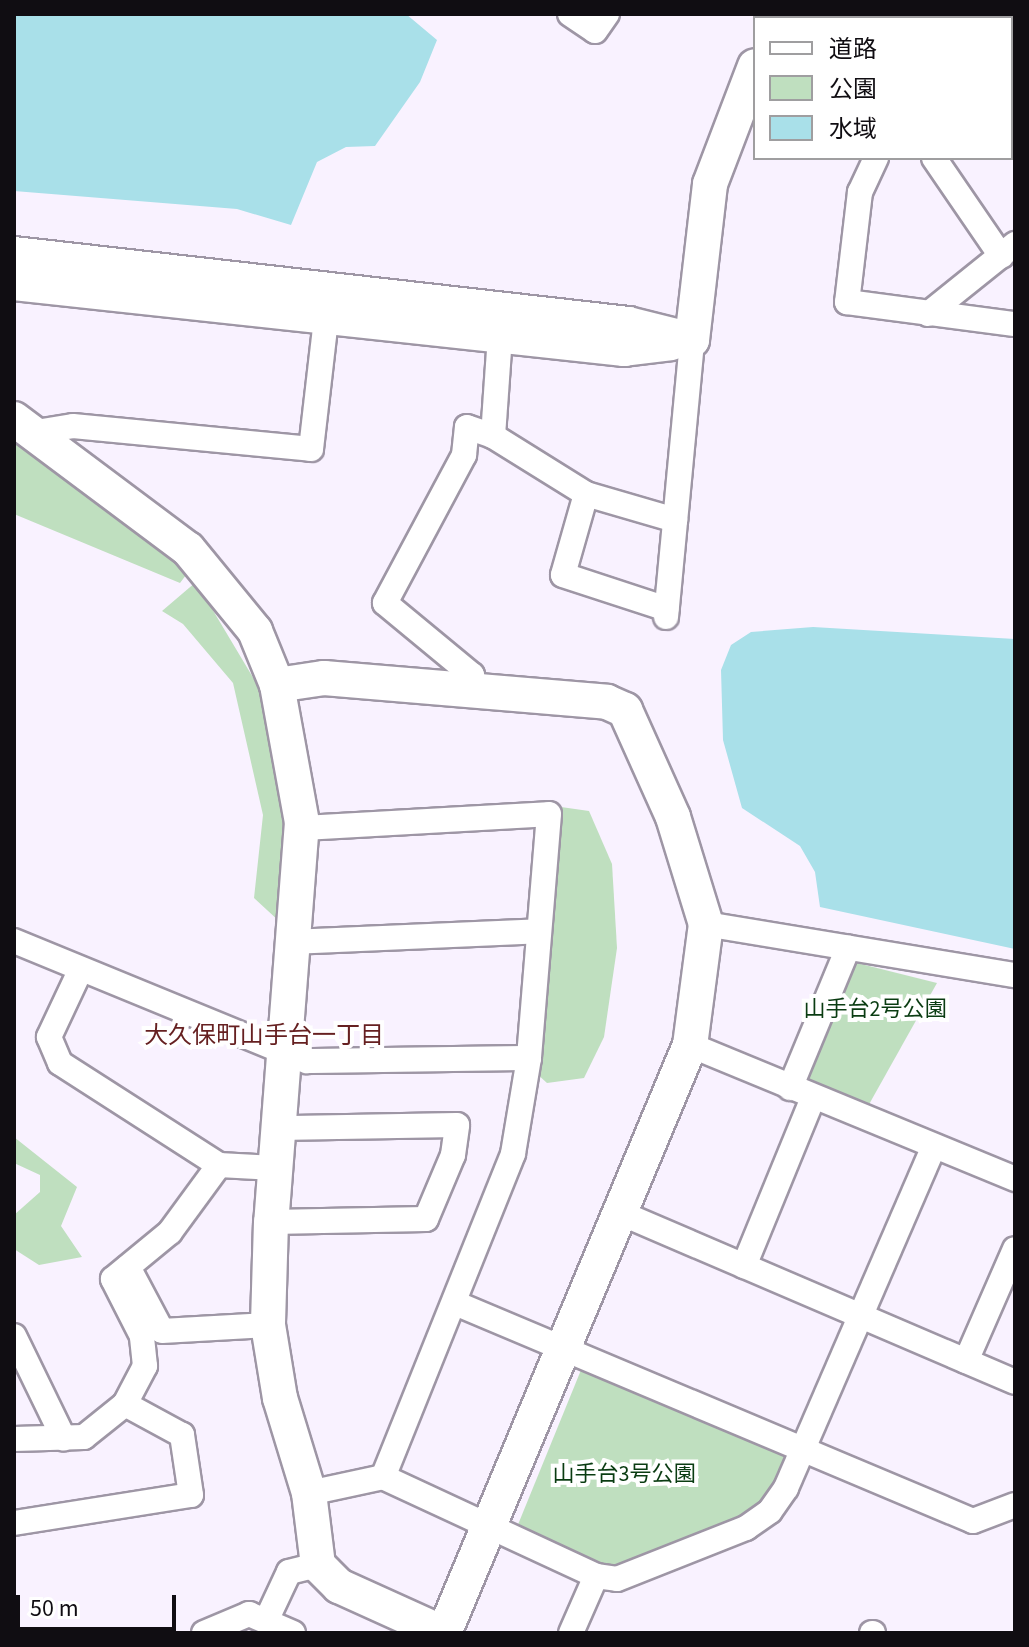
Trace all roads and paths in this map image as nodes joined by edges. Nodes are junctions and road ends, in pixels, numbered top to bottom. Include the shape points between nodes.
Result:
1 (570, 14) edge
2 (607, 14) edge
3 (753, 71) edge
4 (875, 160) edge
5 (936, 160) edge
6 (1008, 250) edge
7 (14, 254) edge
8 (14, 283) edge
9 (928, 314) junction
10 (326, 320) junction
11 (1015, 324) edge
12 (500, 337) junction
13 (692, 340) junction
14 (25, 426) edge
15 (493, 436) junction
16 (586, 494) junction
17 (675, 520) junction
18 (277, 685) junction
19 (477, 693) junction
20 (302, 828) junction
21 (706, 924) junction
22 (539, 931) junction
23 (14, 941) edge
24 (291, 942) junction
25 (848, 948) junction
26 (80, 971) junction
27 (1015, 975) edge
28 (690, 1045) junction
29 (283, 1055) junction
30 (529, 1058) junction
31 (790, 1088) junction
32 (813, 1098) junction
33 (278, 1128) junction
34 (933, 1148) junction
35 (219, 1165) junction
36 (275, 1168) junction
37 (1015, 1179) edge
38 (623, 1214) junction
39 (271, 1222) junction
40 (1015, 1249) edge
41 (744, 1266) junction
42 (128, 1267) junction
43 (455, 1303) junction
44 (861, 1316) junction
45 (268, 1325) junction
46 (14, 1336) edge
47 (565, 1350) junction
48 (966, 1361) junction
49 (1015, 1382) edge
50 (125, 1404) junction
51 (14, 1439) edge
52 (64, 1439) junction
53 (802, 1451) junction
54 (383, 1477) junction
55 (309, 1493) junction
56 (1015, 1505) edge
57 (14, 1523) edge
58 (490, 1527) junction
59 (318, 1565) junction
60 (596, 1576) junction
61 (266, 1621) junction
62 (204, 1633) edge
63 (293, 1633) edge
64 (444, 1633) edge
65 (571, 1633) edge

1 - 2 street via 595,31
3 - 13 street via 710,184
4 - 9 street via 860,192 847,302
5 - 6 street
6 - 9 street
7 - 13 street via 628,324
8 - 10 street
9 - 11 street
10 - 12 street
10 - 14 street via 311,449
12 - 13 street via 624,349
12 - 15 street
13 - 17 street
14 - 18 street via 188,549 255,631
15 - 16 street
15 - 19 street via 467,427 464,455 385,603 472,675
16 - 17 street
16 - 17 street via 563,575 666,613
18 - 19 street via 324,678
18 - 20 street
19 - 21 street via 607,702 625,710 673,817
20 - 22 street via 549,814
20 - 24 street
21 - 25 street
21 - 28 street
22 - 24 street
22 - 30 street
23 - 26 street
24 - 29 street
25 - 27 street
25 - 31 street
26 - 29 street
26 - 35 street via 49,1037 60,1063
28 - 31 street
28 - 38 street
29 - 30 street via 307,1061
29 - 33 street
30 - 43 street via 513,1154
31 - 32 street
32 - 34 street
32 - 41 street
33 - 36 street
33 - 39 street via 457,1125 453,1155 426,1219
34 - 37 street
34 - 44 street
35 - 36 street
35 - 42 street via 170,1232
36 - 39 street
38 - 41 street
38 - 47 street
39 - 45 street
40 - 48 street
41 - 44 street
42 - 45 street via 162,1331
42 - 50 street via 113,1279 142,1336 145,1366
43 - 47 street
43 - 54 street
44 - 48 street
44 - 53 street
45 - 55 street via 280,1398
46 - 52 street
47 - 53 street
47 - 58 street
48 - 49 street
50 - 52 street via 84,1437
50 - 57 street via 182,1435 191,1495
51 - 52 street
53 - 56 street via 973,1521
53 - 60 street via 770,1511 746,1528 617,1579
54 - 55 street
54 - 58 street
55 - 59 street
58 - 60 street
58 - 64 street
59 - 61 street via 289,1572
59 - 64 street via 339,1586
60 - 65 street
61 - 62 street via 249,1614
61 - 63 street

